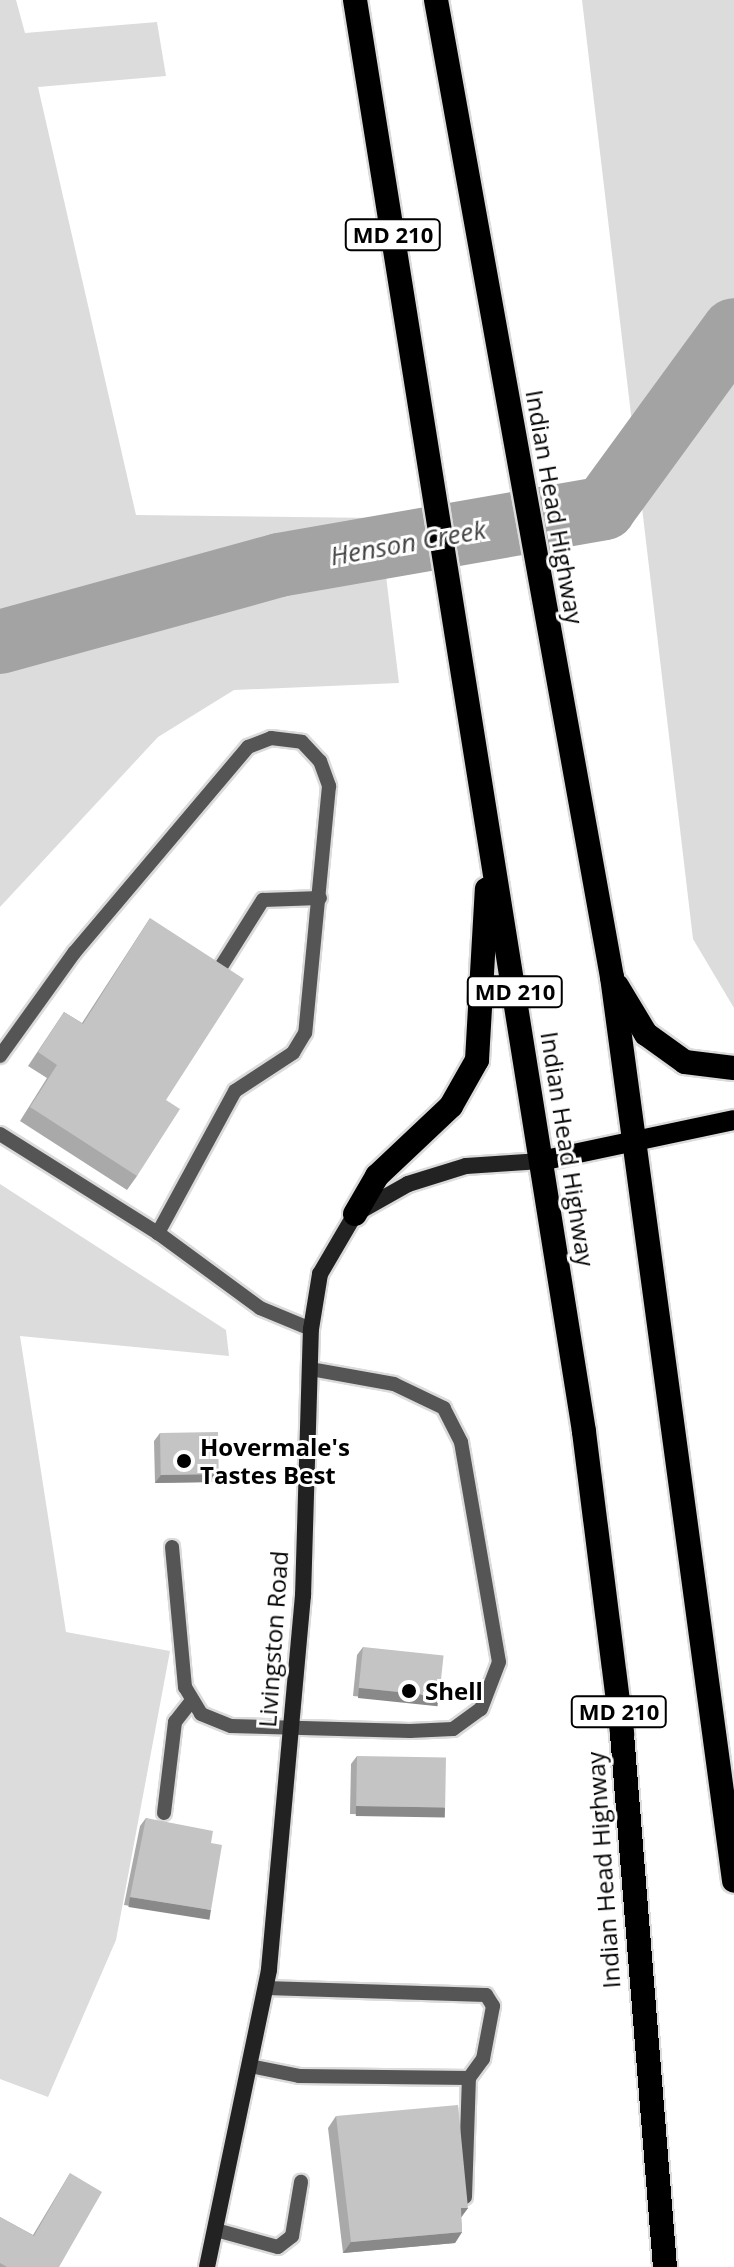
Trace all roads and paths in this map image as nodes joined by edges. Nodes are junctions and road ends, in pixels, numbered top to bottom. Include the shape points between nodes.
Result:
1 (355, 0) edge
2 (436, 0) edge
3 (488, 823) junction
4 (320, 898) junction
5 (222, 965) edge
6 (612, 977) junction
7 (0, 1056) edge
8 (734, 1068) edge
9 (734, 1120) edge
10 (0, 1134) edge
11 (632, 1142) junction
12 (541, 1161) junction
13 (355, 1214) junction
14 (158, 1233) junction
15 (311, 1329) junction
16 (311, 1369) junction
17 (172, 1547) dead end
18 (192, 1700) junction
19 (292, 1724) junction
20 (164, 1813) dead end
21 (734, 1881) edge
22 (265, 1988) junction
23 (250, 2066) junction
24 (469, 2078) junction
25 (301, 2182) dead end
26 (465, 2197) edge
27 (216, 2230) junction
28 (207, 2267) edge
29 (665, 2267) edge

1 - 3 highway, Indian Head Highway / MD 210
2 - 6 highway, Indian Head Highway / MD 210
3 - 12 highway, Indian Head Highway / MD 210
3 - 13 highway via 485,1021 477,1060 451,1106 377,1176
4 - 5 lane via 263,900
4 - 7 lane via 329,786 320,761 302,742 271,738 248,747 74,953
4 - 14 lane via 305,1033 293,1053 235,1091
6 - 8 highway via 646,1034 685,1062
6 - 11 highway, Indian Head Highway / MD 210
9 - 11 main road
10 - 14 lane
11 - 12 main road
11 - 21 highway, Indian Head Highway / MD 210
12 - 13 main road via 466,1166 408,1184
12 - 29 highway, Indian Head Highway / MD 210 via 622,1734
13 - 15 main road, Livingston Road via 320,1274
14 - 15 lane via 260,1308
15 - 16 main road, Livingston Road
16 - 19 main road, Livingston Road
16 - 19 lane via 394,1384 444,1408 461,1442 499,1662 481,1709 453,1729
17 - 18 lane via 185,1687
18 - 19 lane via 201,1714 231,1726
18 - 20 lane via 175,1722
19 - 22 main road, Livingston Road
22 - 23 main road, Livingston Road
22 - 24 lane via 486,1995 493,2006 483,2059
23 - 24 lane via 299,2076
23 - 27 main road, Livingston Road
24 - 26 lane
25 - 27 lane via 292,2236 278,2247
27 - 28 main road, Livingston Road

